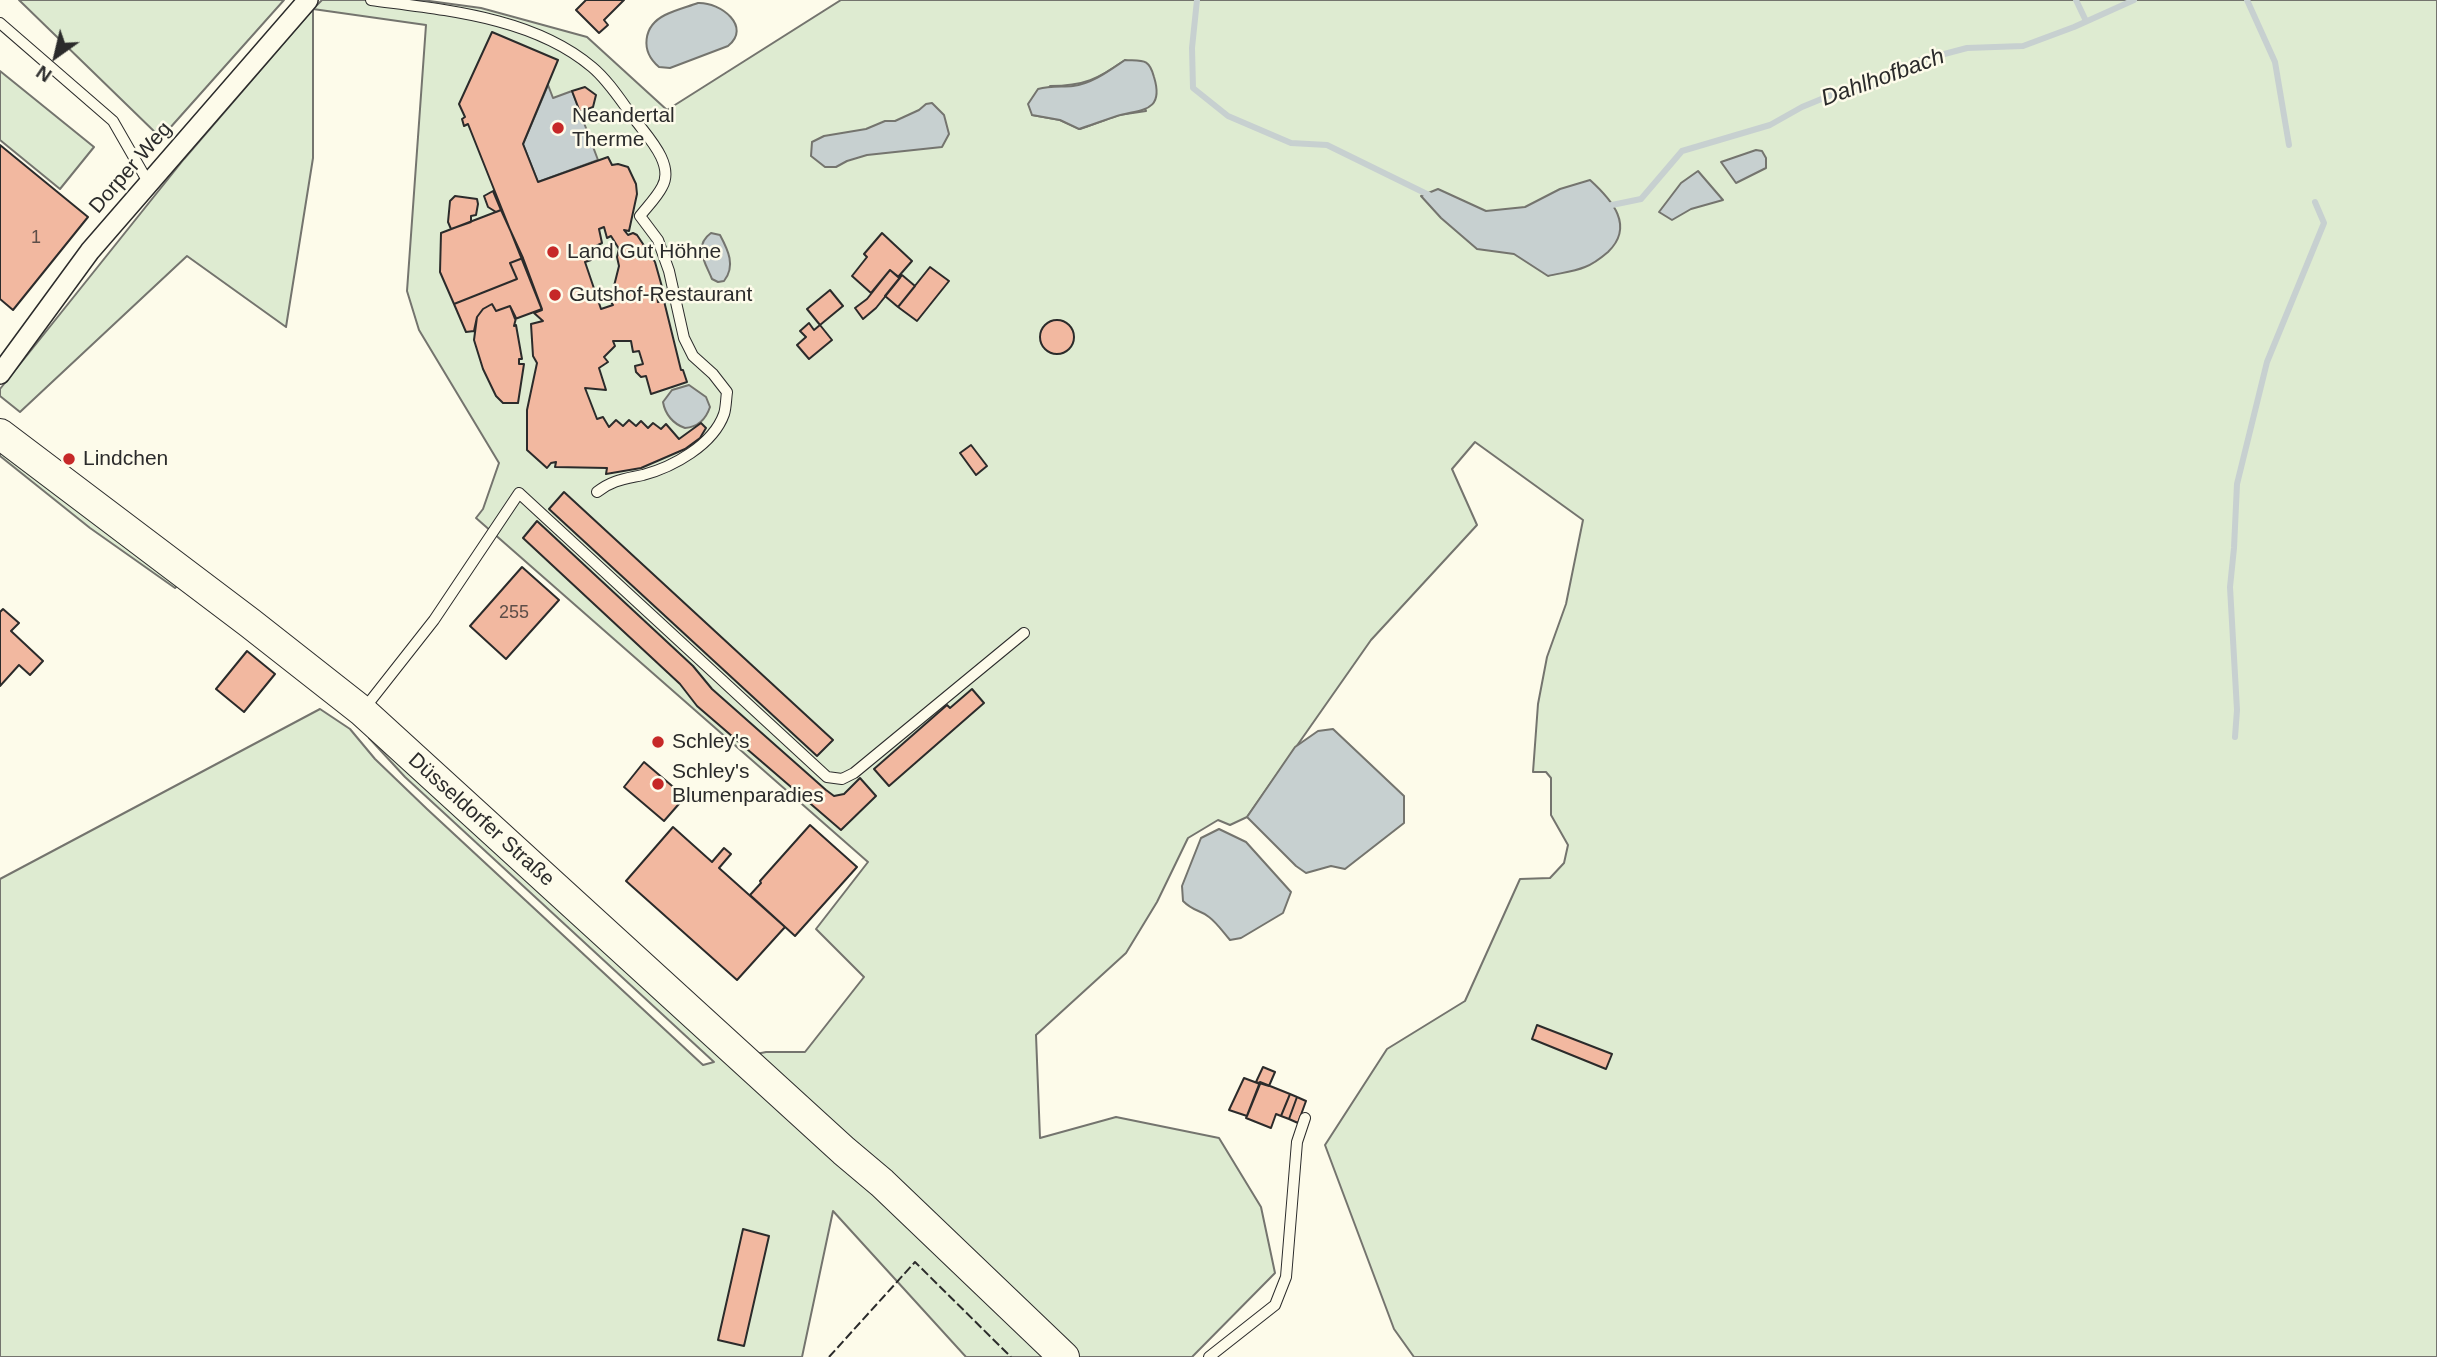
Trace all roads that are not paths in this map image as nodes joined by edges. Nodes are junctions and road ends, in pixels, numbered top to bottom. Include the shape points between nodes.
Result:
1 (308, 0) edge
2 (371, 0) edge
3 (0, 23) edge
4 (148, 182) junction
5 (0, 374) edge
6 (0, 434) edge
7 (597, 492) dead end
8 (1024, 633) dead end
9 (362, 711) junction
10 (1306, 1118) dead end
11 (1064, 1357) edge
12 (1209, 1357) edge

1 - 4 street, Dorper Weg
2 - 7 lane via 476,17 531,32 570,50 595,69 657,148 664,184 640,216 658,240 684,338 693,356 727,393 724,414 713,434 692,452 666,467 608,483
3 - 4 lane via 113,121
4 - 5 street, Dorper Weg via 90,251
6 - 9 main road, Düsseldorfer Straße
8 - 9 lane via 854,773 842,779 827,777 519,493 434,620
9 - 11 main road, Düsseldorfer Straße
10 - 12 lane via 1297,1142 1282,1293 1275,1305

